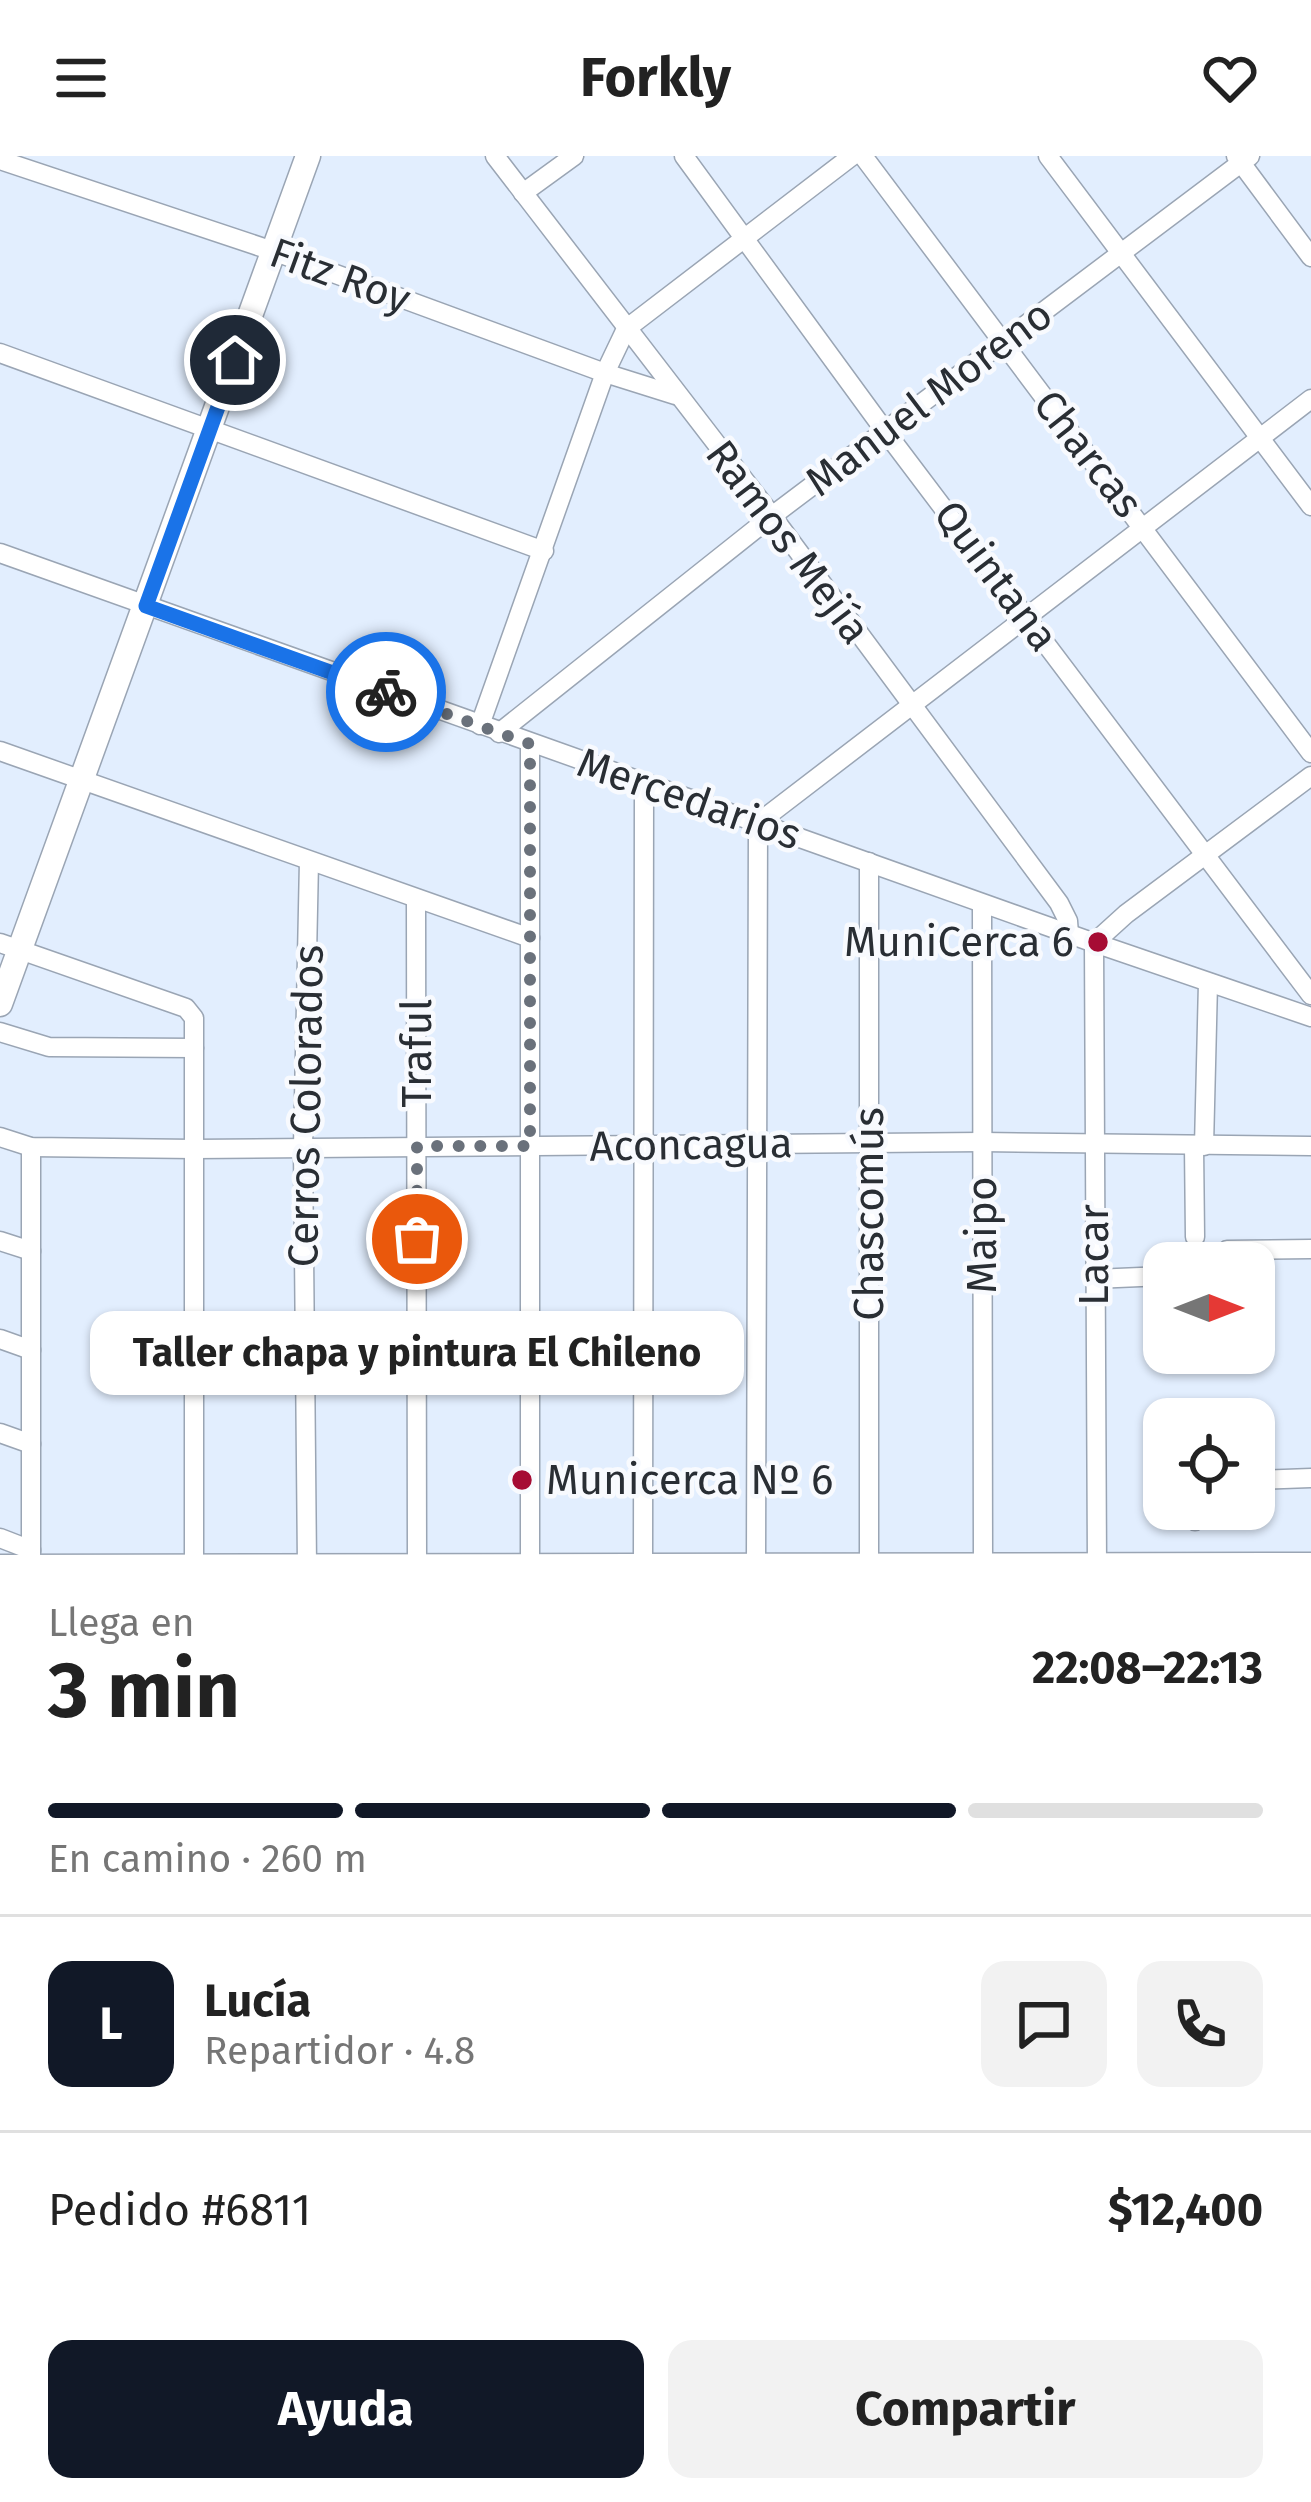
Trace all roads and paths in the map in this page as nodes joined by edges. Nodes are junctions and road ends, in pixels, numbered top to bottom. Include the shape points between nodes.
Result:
1 (308, 156) edge
2 (495, 156) edge
3 (574, 156) edge
4 (684, 156) edge
5 (852, 156) edge
6 (863, 156) edge
7 (1048, 156) edge
8 (1242, 158) edge
9 (0, 160) edge
10 (523, 193) junction
11 (747, 238) junction
12 (273, 251) junction
13 (1122, 252) junction
14 (1311, 257) edge
15 (626, 328) junction
16 (1001, 344) junction
17 (0, 353) edge
18 (605, 373) junction
19 (678, 395) junction
20 (1311, 399) edge
21 (886, 430) junction
22 (209, 432) junction
23 (1260, 438) junction
24 (1311, 506) edge
25 (772, 517) junction
26 (1144, 526) junction
27 (544, 551) junction
28 (0, 553) edge
29 (146, 606) junction
30 (1026, 615) junction
31 (909, 704) junction
32 (480, 725) junction
33 (499, 733) junction
34 (530, 744) junction
35 (0, 752) edge
36 (1311, 754) edge
37 (1311, 776) edge
38 (81, 780) junction
39 (644, 784) junction
40 (758, 823) junction
41 (1207, 855) junction
42 (309, 861) junction
43 (869, 862) junction
44 (416, 900) junction
45 (982, 904) junction
46 (1069, 934) junction
47 (530, 938) junction
48 (1094, 943) junction
49 (9, 946) edge
50 (1208, 983) junction
51 (1311, 994) edge
52 (0, 1004) edge
53 (1311, 1017) edge
54 (0, 1032) edge
55 (194, 1048) junction
56 (0, 1137) edge
57 (982, 1142) junction
58 (1093, 1142) junction
59 (869, 1143) junction
60 (755, 1144) junction
61 (643, 1145) junction
62 (417, 1146) junction
63 (530, 1146) junction
64 (1199, 1146) junction
65 (1311, 1146) edge
66 (31, 1147) junction
67 (303, 1147) junction
68 (194, 1149) junction
69 (1195, 1237) dead end
70 (0, 1241) edge
71 (1275, 1249) edge
72 (1311, 1249) edge
73 (31, 1251) junction
74 (1143, 1277) edge
75 (1094, 1280) junction
76 (0, 1339) edge
77 (31, 1351) junction
78 (0, 1433) edge
79 (31, 1444) junction
80 (1311, 1478) edge
81 (1275, 1479) edge
82 (0, 1538) edge
83 (31, 1560) edge
84 (1311, 1562) edge
85 (756, 1563) junction
86 (0, 1564) edge
87 (983, 1564) edge
88 (1096, 1564) edge
89 (1208, 1564) edge
90 (194, 1565) edge
91 (307, 1565) edge
92 (417, 1565) edge
93 (530, 1565) edge
94 (643, 1565) edge
95 (869, 1565) edge

1 - 12 main road
2 - 10 street, Ramos Mejía
3 - 10 street
4 - 11 street, Quintana
5 - 11 street
6 - 16 street, Charcas
7 - 13 street
8 - 13 street, Manuel Moreno
8 - 14 street
9 - 12 street, Fitz Roy
10 - 15 street, Ramos Mejía
11 - 15 street
11 - 21 street, Quintana
12 - 18 street, Fitz Roy
12 - 22 main road
13 - 16 street, Manuel Moreno
13 - 23 street
15 - 18 street
15 - 19 street, Ramos Mejía
16 - 21 street, Manuel Moreno
16 - 26 street, Charcas
17 - 22 street
18 - 19 street, Fitz Roy
18 - 27 street
19 - 25 street, Ramos Mejía
20 - 23 street
21 - 25 street, Manuel Moreno
21 - 30 street, Quintana
22 - 27 street
22 - 29 main road
23 - 24 street
23 - 26 street
25 - 31 street, Ramos Mejía
25 - 33 street, Manuel Moreno
26 - 30 street
26 - 36 street, Charcas
27 - 32 street
28 - 29 street, Mercedarios
29 - 32 street, Mercedarios
29 - 38 main road
30 - 31 street
30 - 41 street, Quintana
31 - 40 street
31 - 46 street, Ramos Mejía via 1059,903
32 - 33 street, Mercedarios
33 - 34 street, Mercedarios
34 - 39 street, Mercedarios
34 - 47 street
35 - 38 street
37 - 41 street
38 - 42 street
38 - 49 main road
39 - 40 street, Mercedarios
39 - 61 street
40 - 43 street, Mercedarios
40 - 60 street
41 - 48 street
41 - 51 street, Quintana
42 - 44 street
42 - 67 street, Cerros Colorados
43 - 45 street, Mercedarios
43 - 59 street, Chascomús
44 - 47 street
44 - 62 street, Traful
45 - 46 street, Mercedarios
45 - 57 street, Maipo
46 - 48 street, Mercedarios
47 - 63 street
48 - 50 street, Mercedarios
48 - 58 street, Lacar
49 - 52 main road
49 - 55 street via 186,1008
50 - 53 street, Mercedarios
50 - 64 street
54 - 55 street via 50,1047
55 - 68 street
56 - 66 street, Aconcagua
57 - 58 street, Aconcagua
57 - 59 street, Aconcagua
57 - 87 street, Maipo
58 - 64 street, Aconcagua
58 - 75 street, Lacar
59 - 60 street, Aconcagua
59 - 95 street, Chascomús
60 - 61 street, Aconcagua
60 - 85 street
61 - 63 street, Aconcagua
61 - 94 street
62 - 63 street, Aconcagua
62 - 67 street, Aconcagua
62 - 92 street, Traful
63 - 93 street
64 - 65 street, Aconcagua
64 - 69 street
66 - 68 street, Aconcagua
66 - 73 street
67 - 68 street, Aconcagua
67 - 91 street, Cerros Colorados
68 - 90 street
70 - 73 street
71 - 72 street
73 - 77 street
74 - 75 street
75 - 88 street, Lacar
76 - 77 street
77 - 79 street
78 - 79 street
79 - 83 street
80 - 81 street
82 - 83 street
83 - 86 street
83 - 90 street
84 - 89 street
85 - 94 street
85 - 95 street
87 - 88 street
87 - 95 street
88 - 89 street
90 - 91 street
91 - 92 street
92 - 93 street
93 - 94 street

